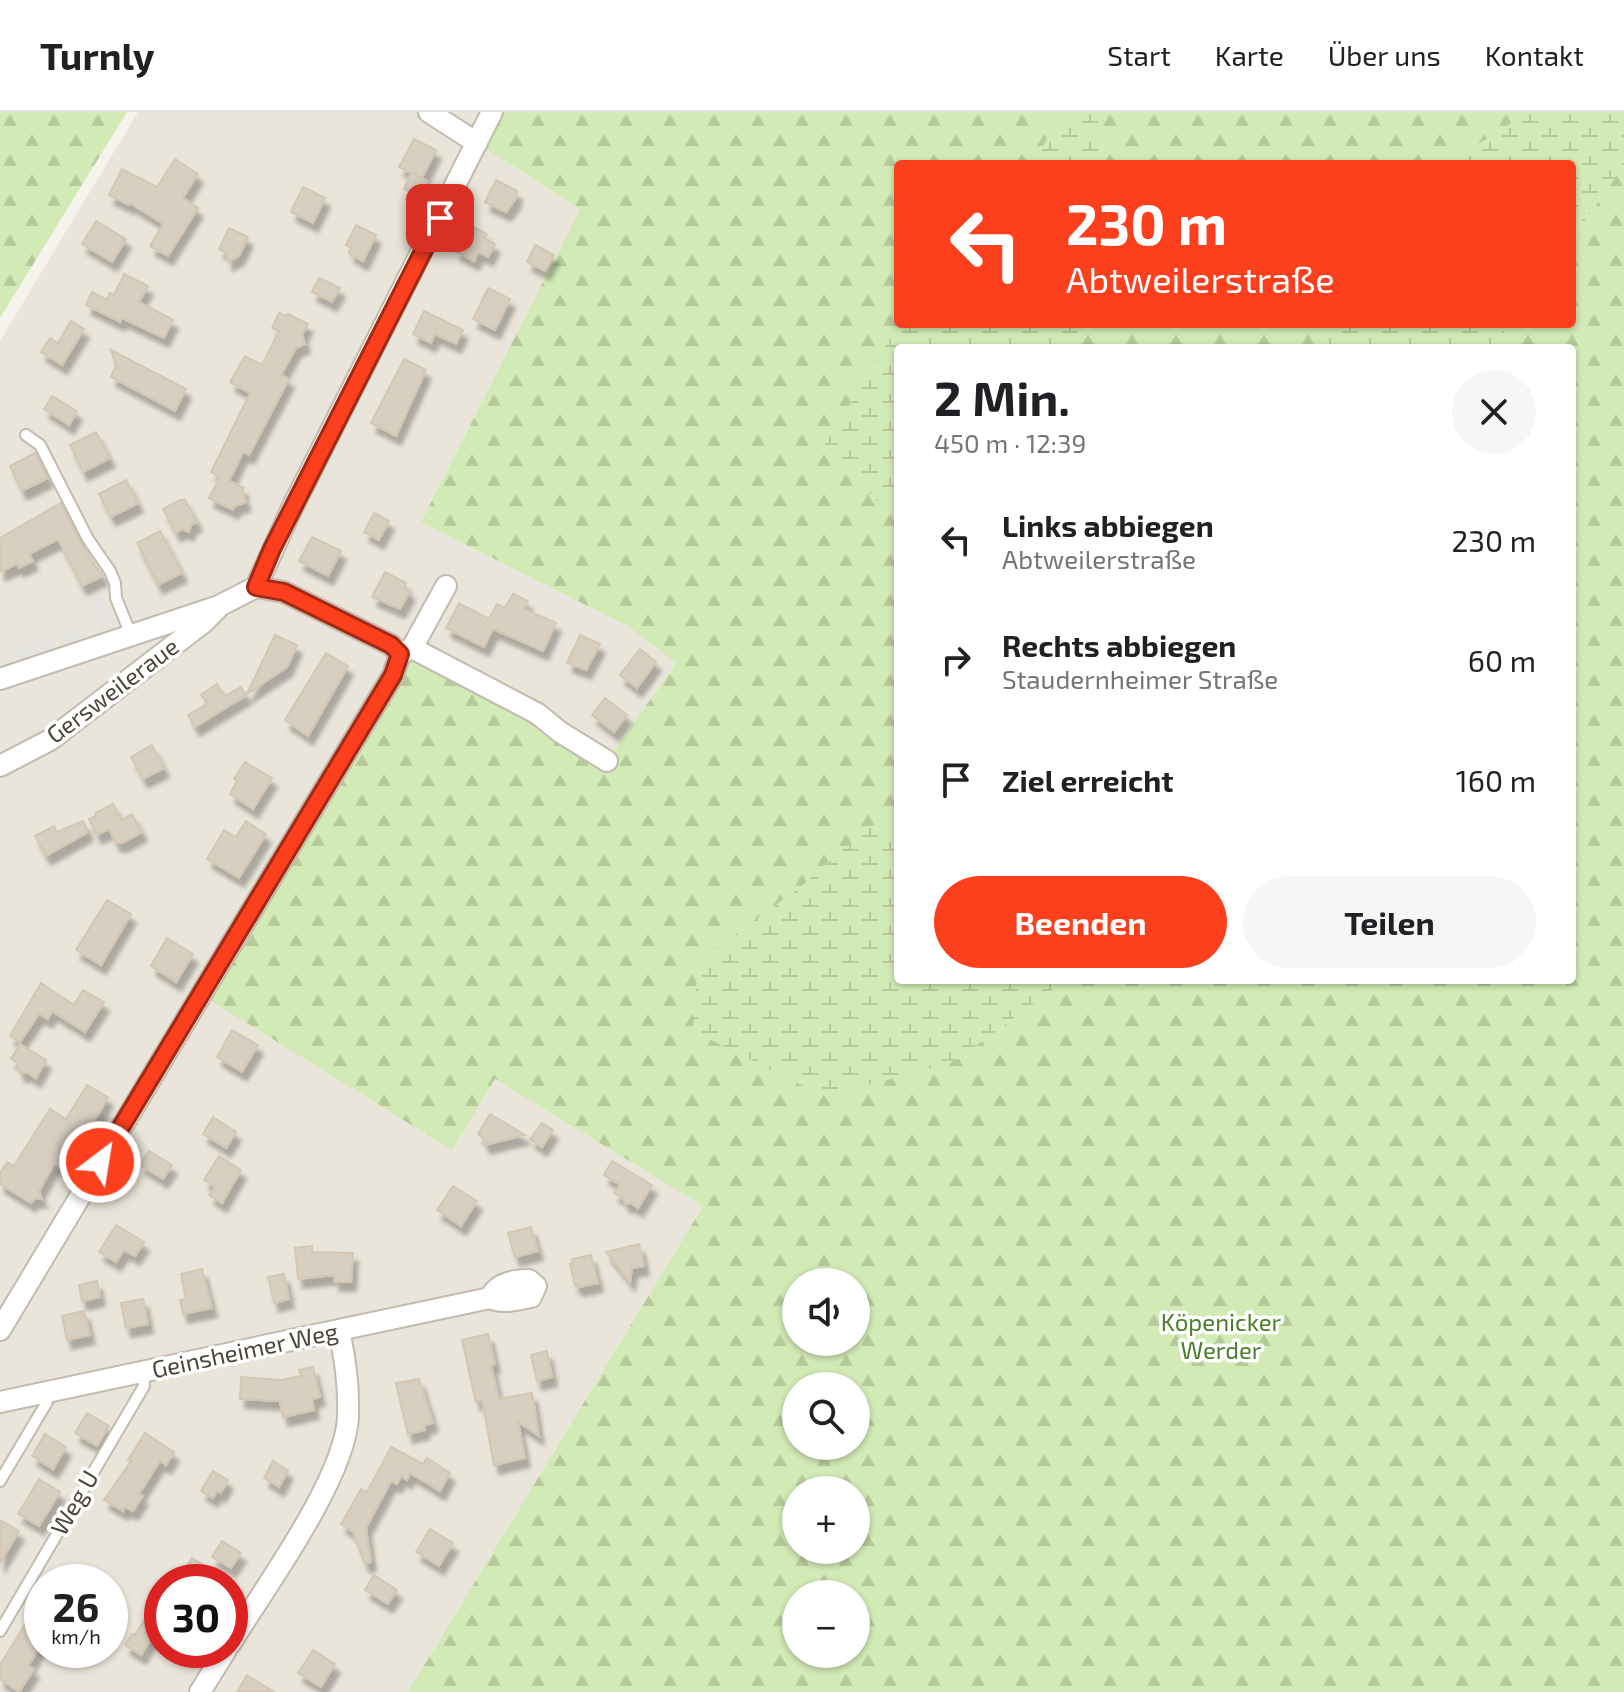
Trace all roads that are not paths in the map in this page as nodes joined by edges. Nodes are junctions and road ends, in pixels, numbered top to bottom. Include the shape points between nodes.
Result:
1 (429, 112) edge
2 (492, 112) edge
3 (477, 143) junction
4 (26, 435) dead end
5 (446, 586) dead end
6 (256, 587) junction
7 (219, 606) junction
8 (131, 635) junction
9 (406, 651) junction
10 (0, 679) edge
11 (607, 761) dead end
12 (0, 766) edge
13 (490, 1298) dead end
14 (0, 1330) edge
15 (339, 1331) junction
16 (143, 1374) junction
17 (47, 1393) junction
18 (0, 1402) edge
19 (0, 1481) edge
20 (248, 1615) edge
21 (0, 1631) edge
22 (215, 1668) edge
23 (200, 1692) edge

1 - 3 street
2 - 3 street
3 - 6 street
4 - 8 lane via 40,445 110,571
5 - 9 street
6 - 7 street, Gersweileraue
6 - 9 street via 284,592
7 - 8 street, Gersweileraue
7 - 12 street, Gersweileraue via 50,740
8 - 10 street, Gersweileraue
9 - 11 street via 538,714
9 - 14 street
13 - 15 street, Geinsheimer Weg
15 - 16 street, Geinsheimer Weg
15 - 20 street via 348,1417 338,1455 310,1514
16 - 17 street, Geinsheimer Weg
16 - 21 lane, Weg U via 144,1386
17 - 18 street, Geinsheimer Weg
17 - 19 lane via 47,1402
22 - 23 street

